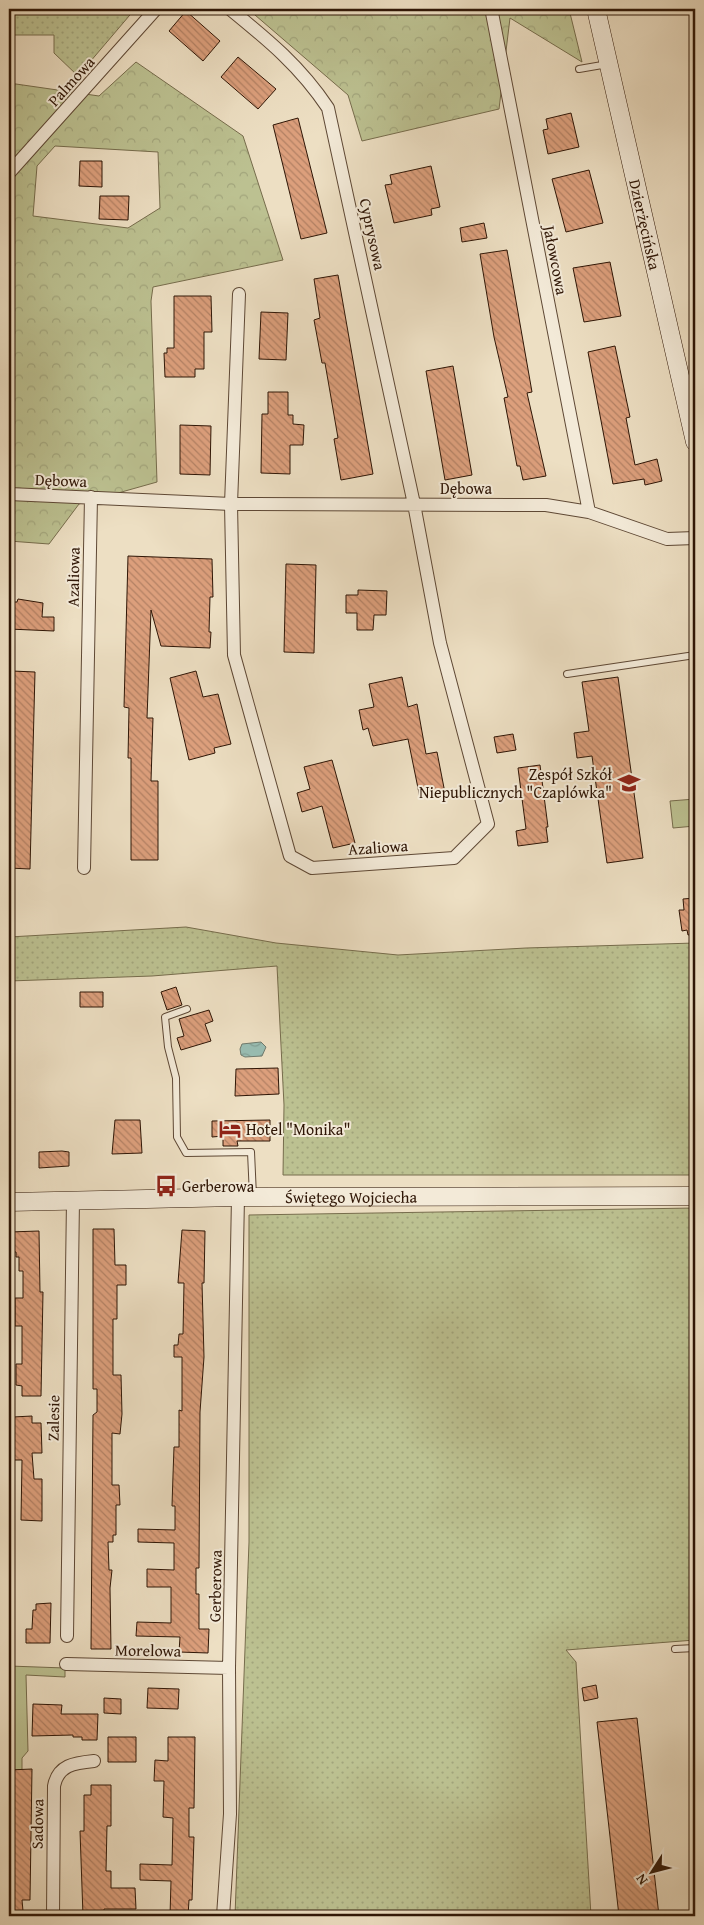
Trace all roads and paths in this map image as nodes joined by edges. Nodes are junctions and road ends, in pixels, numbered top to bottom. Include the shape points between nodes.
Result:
1 (156, 9) edge
2 (230, 9) edge
3 (596, 9) edge
4 (492, 13) dead end
5 (609, 64) junction
6 (579, 69) dead end
7 (9, 173) edge
8 (239, 294) dead end
9 (695, 442) edge
10 (9, 494) edge
11 (91, 498) junction
12 (231, 504) junction
13 (414, 504) junction
14 (589, 512) junction
15 (695, 538) edge
16 (695, 655) edge
17 (567, 674) dead end
18 (84, 868) dead end
19 (187, 1008) dead end
20 (695, 1196) edge
21 (245, 1197) junction
22 (73, 1200) junction
23 (9, 1202) edge
24 (67, 1636) dead end
25 (695, 1648) edge
26 (675, 1649) dead end
27 (66, 1664) dead end
28 (229, 1668) junction
29 (94, 1761) dead end
30 (52, 1916) edge
31 (223, 1916) edge

1 - 7 street, Palmowa
2 - 13 street, Cyprysowa via 286,55 311,82 328,108
3 - 5 street, Dzierżęcińska
4 - 14 street, Jałowcowa
5 - 6 lane
5 - 9 street, Dzierżęcińska
8 - 12 street
10 - 11 street, Dębowa
11 - 12 street, Dębowa
11 - 18 street, Azaliowa
12 - 13 street, Dębowa
12 - 13 street, Azaliowa via 234,655 290,856 312,868 454,858 488,824 440,643
13 - 14 street, Dębowa via 546,505
14 - 15 street, Dębowa via 667,539
16 - 17 lane
19 - 21 lane via 166,1017 168,1047 176,1078 177,1138 186,1153 251,1152
20 - 21 street, Świętego Wojciecha
21 - 22 street, Świętego Wojciecha
21 - 28 street, Gerberowa
22 - 23 street, Świętego Wojciecha
22 - 24 street, Zalesie
25 - 26 lane
27 - 28 street, Morelowa
28 - 31 street, Gerberowa via 230,1814
29 - 30 street, Sadowa via 67,1766 56,1776

